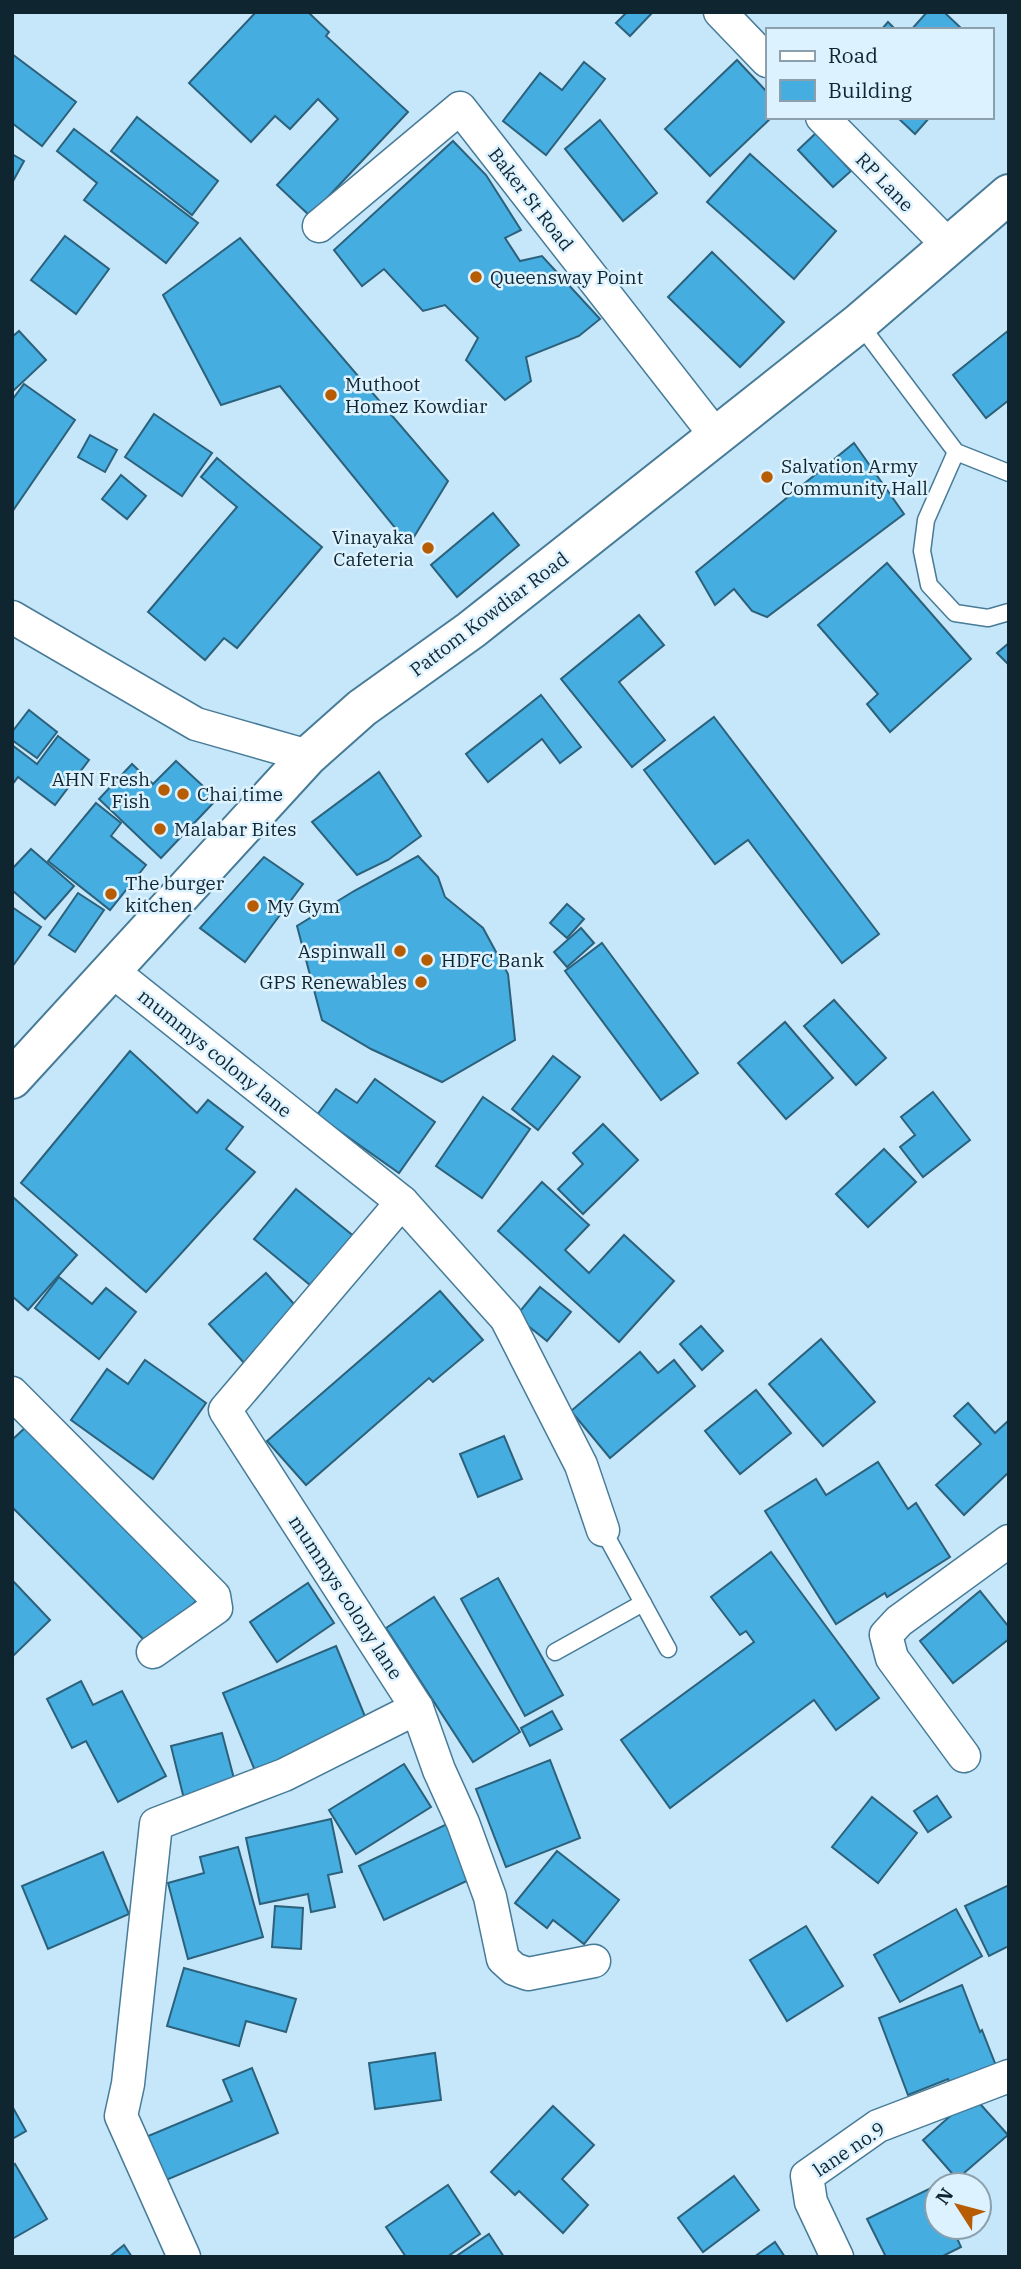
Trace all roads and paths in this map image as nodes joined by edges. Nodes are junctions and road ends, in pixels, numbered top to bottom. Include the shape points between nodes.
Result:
1 (720, 12) edge
2 (766, 60) edge
3 (824, 119) edge
4 (1009, 194) edge
5 (319, 226) dead end
6 (948, 246) junction
7 (859, 323) junction
8 (716, 436) junction
9 (956, 452) junction
10 (1009, 473) edge
11 (1009, 612) edge
12 (12, 617) edge
13 (308, 756) junction
14 (111, 971) junction
15 (12, 1079) edge
16 (402, 1202) junction
17 (12, 1393) edge
18 (603, 1530) joint
19 (1009, 1541) edge
20 (643, 1603) junction
21 (668, 1649) dead end
22 (555, 1652) dead end
23 (153, 1653) dead end
24 (417, 1708) junction
25 (964, 1756) dead end
26 (594, 1961) dead end
27 (1009, 2076) edge
28 (184, 2257) edge
29 (837, 2257) edge

1 - 2 street
3 - 6 street, RP Lane
4 - 6 main road, Pattom Kowdiar Road
5 - 8 street, Baker St Road via 460,108
6 - 7 main road, Pattom Kowdiar Road
7 - 8 main road, Pattom Kowdiar Road
7 - 9 lane
8 - 13 main road, Pattom Kowdiar Road via 471,630 362,708
9 - 10 lane
9 - 11 lane via 926,520 922,551 929,585 955,613 988,618
12 - 13 street via 196,724
13 - 14 main road, Pattom Kowdiar Road
14 - 15 main road, Pattom Kowdiar Road
14 - 16 street, mummys colony lane
16 - 18 street via 506,1318 581,1465
16 - 24 street, mummys colony lane via 225,1410
17 - 23 street via 214,1596 216,1608
18 - 20 lane
19 - 25 street via 886,1635 892,1658
20 - 21 lane
20 - 22 lane
24 - 26 street via 489,1897 503,1959 528,1974
24 - 28 street via 284,1775 156,1824 121,2116
27 - 29 street, lane no.9 via 878,2126 807,2176 811,2203

